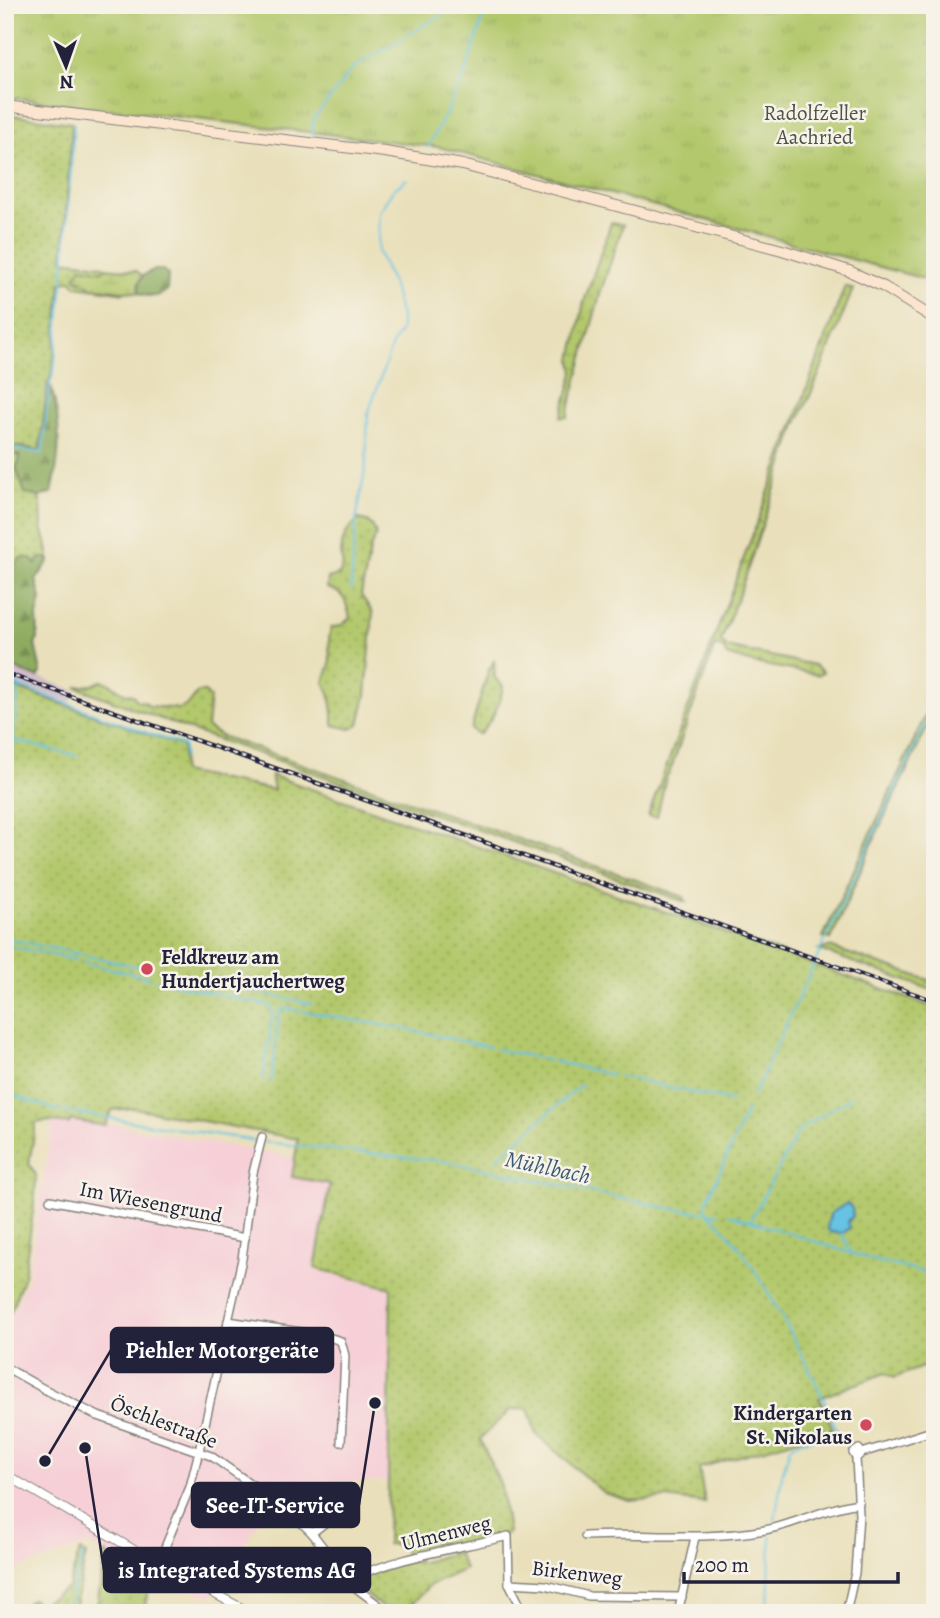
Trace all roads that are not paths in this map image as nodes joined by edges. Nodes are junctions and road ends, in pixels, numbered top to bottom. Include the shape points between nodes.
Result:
1 (5, 106) edge
2 (935, 320) edge
3 (261, 1141) dead end
4 (50, 1200) dead end
5 (245, 1238) junction
6 (228, 1321) junction
7 (5, 1367) edge
8 (935, 1430) edge
9 (341, 1441) dead end
10 (199, 1451) junction
11 (5, 1474) edge
12 (859, 1503) junction
13 (351, 1524) dead end
14 (312, 1533) junction
15 (585, 1536) dead end
16 (695, 1537) junction
17 (158, 1564) junction
18 (348, 1580) junction
19 (509, 1583) junction
20 (682, 1597) junction
21 (251, 1613) edge
22 (390, 1613) edge
23 (524, 1613) edge
24 (678, 1613) edge
25 (846, 1613) edge

1 - 2 main road via 463,165 837,268 884,287
3 - 5 street, Im Wiesengrund
4 - 5 street, Im Wiesengrund
5 - 6 street, Im Wiesengrund
6 - 9 street via 341,1341 345,1356
6 - 10 street, Im Wiesengrund
7 - 10 street, Öschlestraße via 98,1416
8 - 12 street via 859,1456 855,1471
10 - 14 street, Öschlestraße via 260,1489
10 - 17 street, Im Wiesengrund via 190,1487
11 - 17 street
12 - 16 street via 766,1530
12 - 25 street via 855,1573
13 - 14 street via 346,1515 336,1514
14 - 18 street, Öschlestraße
15 - 16 street
16 - 20 street
17 - 21 street
18 - 19 street, Ulmenweg via 508,1536
18 - 22 street, Öschlestraße
19 - 20 street, Birkenweg via 589,1596
19 - 23 street
20 - 24 street

